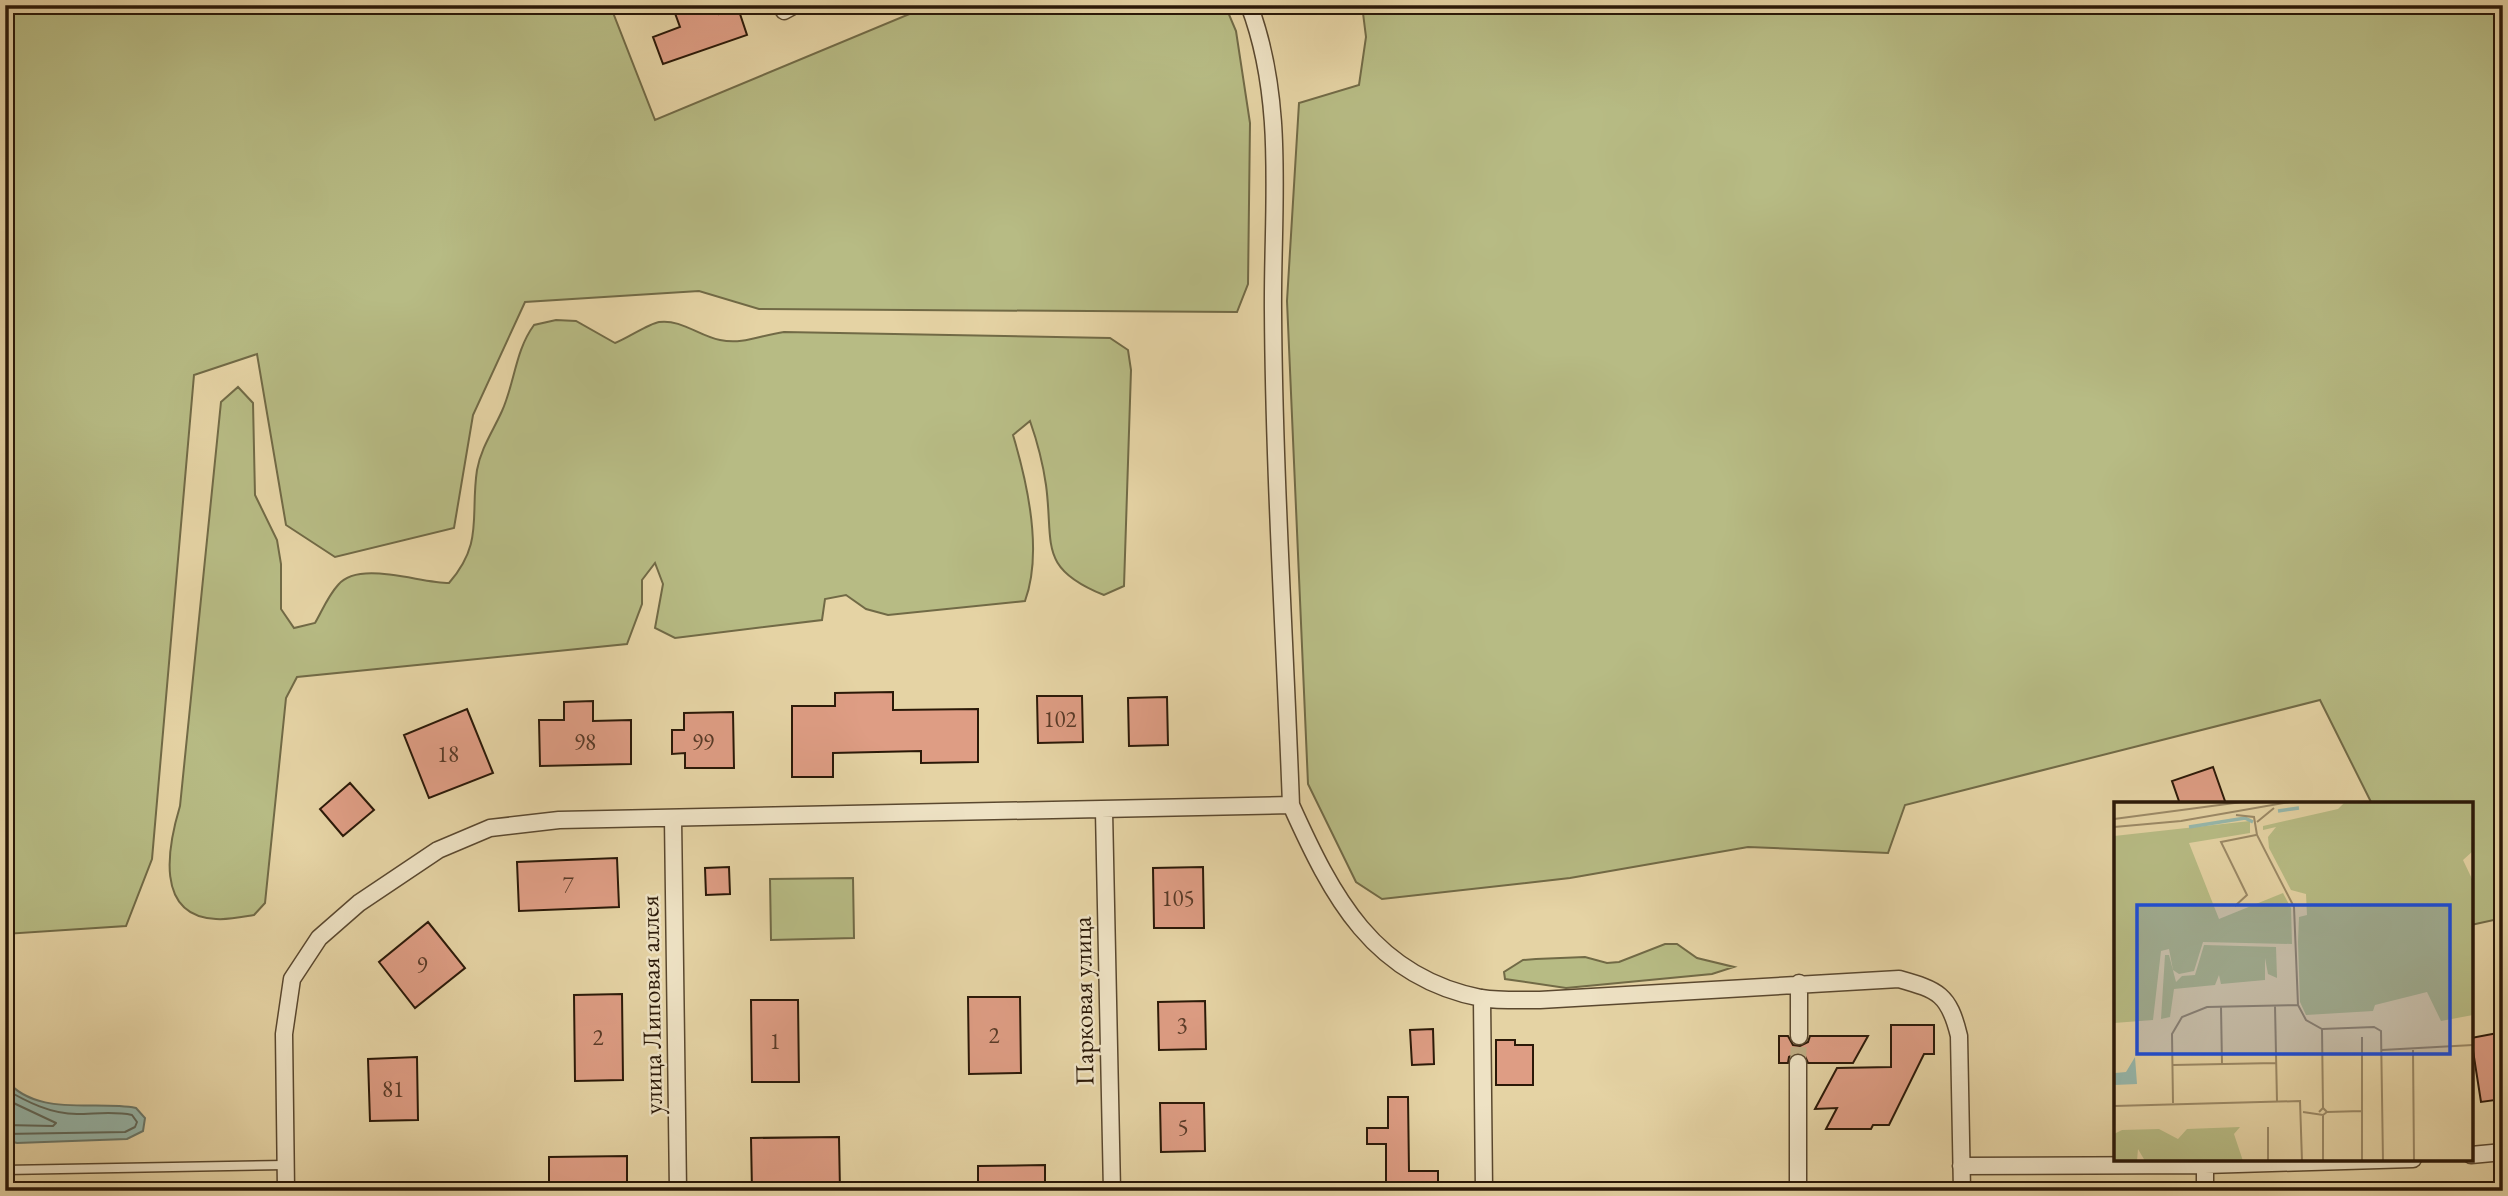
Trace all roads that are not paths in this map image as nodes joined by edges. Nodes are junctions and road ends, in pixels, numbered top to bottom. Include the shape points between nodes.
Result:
1 (1249, 5) edge
2 (1291, 805) junction
3 (1104, 811) junction
4 (673, 818) junction
5 (1799, 984) junction
6 (1482, 998) junction
7 (1799, 1036) tunnel mouth
8 (1798, 1063) tunnel mouth
9 (2503, 1152) edge
10 (2473, 1154) edge
11 (2274, 1161) edge
12 (2204, 1162) edge
13 (285, 1165) junction
14 (1961, 1166) junction
15 (5, 1170) edge
16 (286, 1191) edge
17 (678, 1191) edge
18 (1112, 1191) edge
19 (1484, 1191) edge
20 (1798, 1191) edge
21 (1962, 1191) edge
22 (2205, 1191) edge

1 - 2 street via 1269,79 1274,142 1273,312
2 - 3 street
2 - 6 street via 1322,875 1353,921 1387,955 1434,983
3 - 4 street
3 - 18 street, Парковая улица
4 - 13 street via 559,820 490,828 438,849 319,938 292,979 284,1034
4 - 17 street, улица Липовая аллея
5 - 6 street via 1540,1000
5 - 7 street
5 - 14 street via 1899,979 1943,996 1959,1035
6 - 19 street
8 - 20 street
9 - 10 street
11 - 12 street
12 - 14 street
12 - 22 street
13 - 15 lane
13 - 16 street
14 - 21 street

